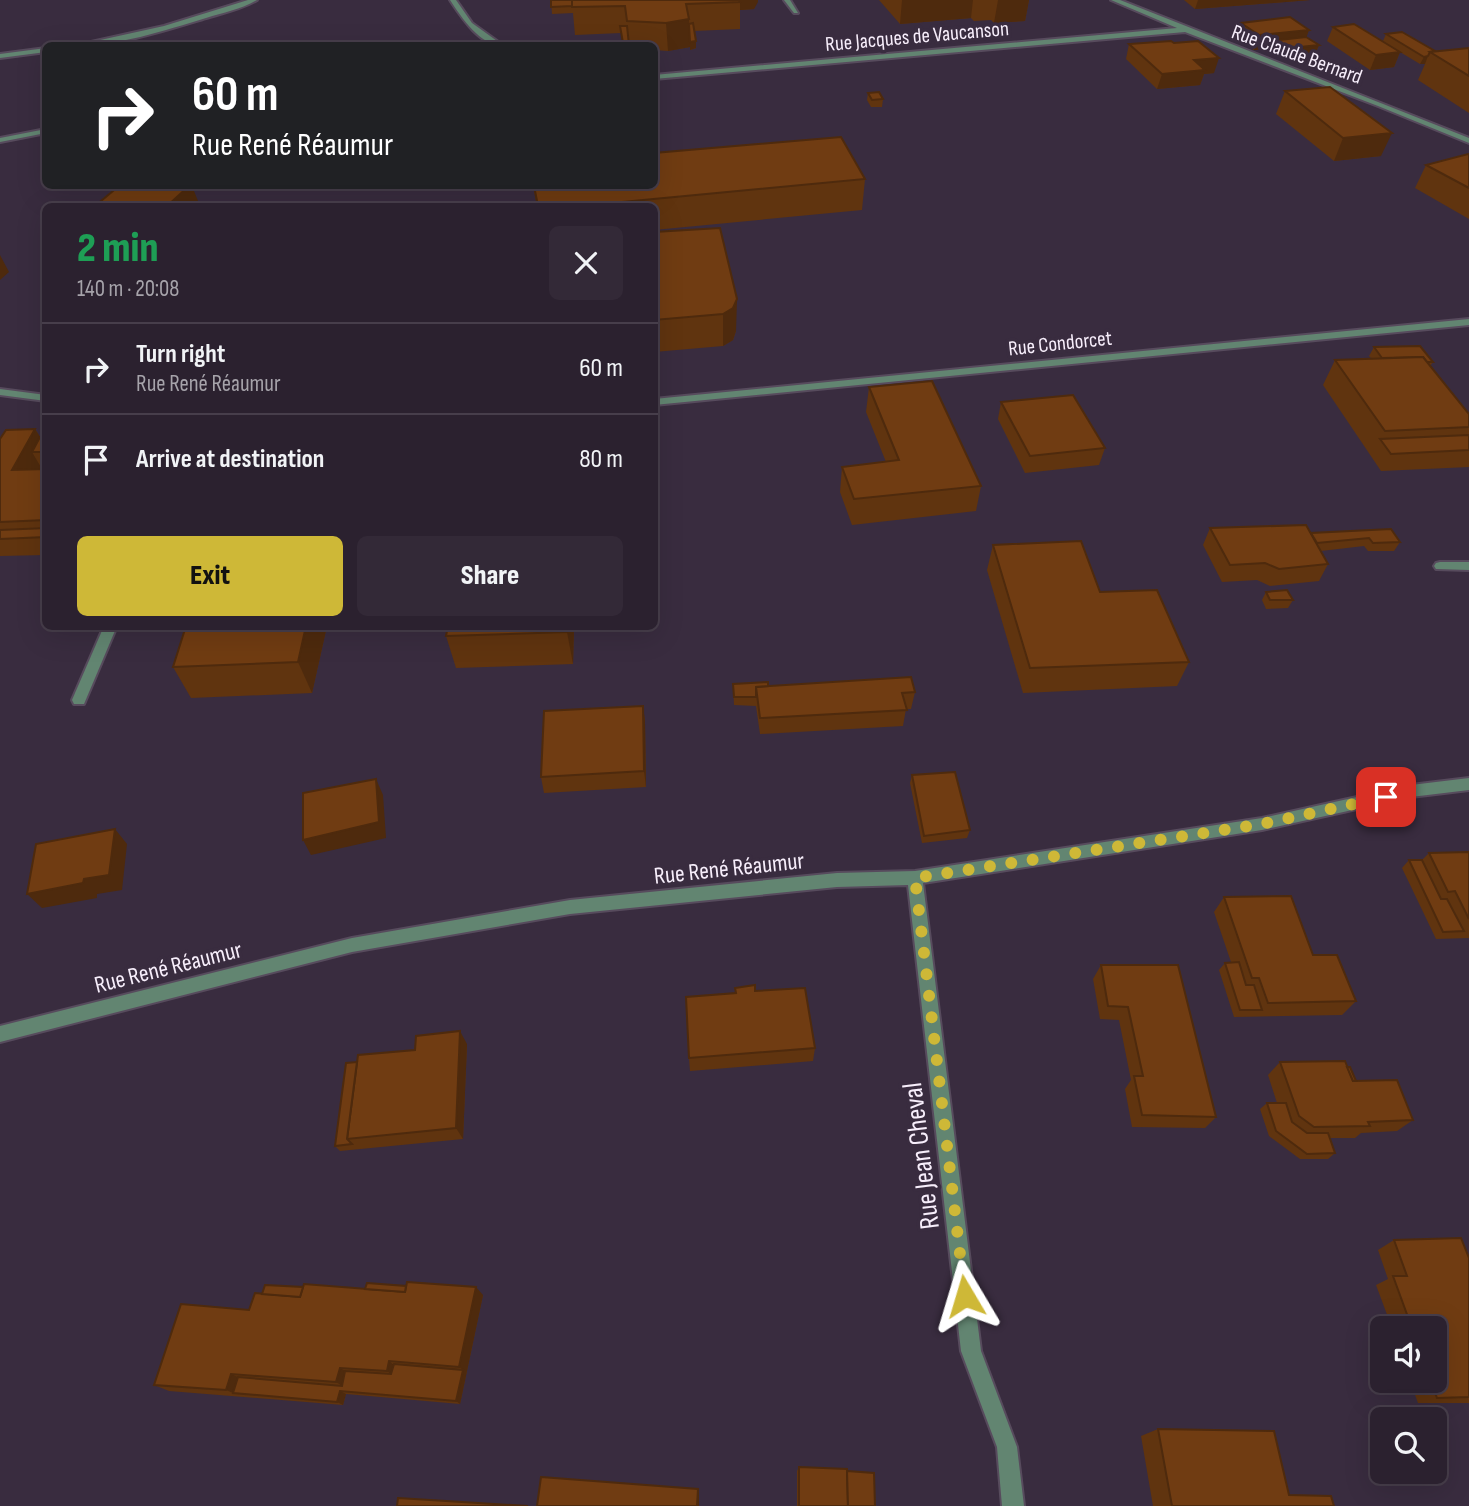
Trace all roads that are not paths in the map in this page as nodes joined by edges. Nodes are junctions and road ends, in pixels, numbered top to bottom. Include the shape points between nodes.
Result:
1 (254, 0) edge
2 (453, 0) edge
3 (787, 0) edge
4 (1114, 0) edge
5 (796, 12) dead end
6 (1183, 30) junction
7 (101, 42) edge
8 (495, 42) edge
9 (42, 51) edge
10 (0, 56) edge
11 (658, 77) edge
12 (42, 132) edge
13 (0, 140) edge
14 (1469, 141) edge
15 (1469, 322) edge
16 (0, 392) edge
17 (42, 397) edge
18 (658, 402) edge
19 (1440, 566) dead end
20 (1469, 566) edge
21 (109, 630) edge
22 (79, 700) dead end
23 (1469, 784) edge
24 (915, 878) junction
25 (0, 1034) edge
26 (1013, 1506) edge

1 - 7 street via 210,16
2 - 8 street via 470,24
3 - 5 street
4 - 6 street, Rue Claude Bernard
6 - 11 street, Rue Jacques de Vaucanson
6 - 14 street, Rue Claude Bernard via 1396,108
9 - 10 street
12 - 13 street
15 - 18 street, Rue Condorcet
16 - 17 street
19 - 20 street
21 - 22 street
23 - 24 street, Rue René Réaumur via 1262,824
24 - 25 street, Rue René Réaumur via 837,880 556,909 352,945
24 - 26 street, Rue Jean Cheval via 971,1351 1007,1447

